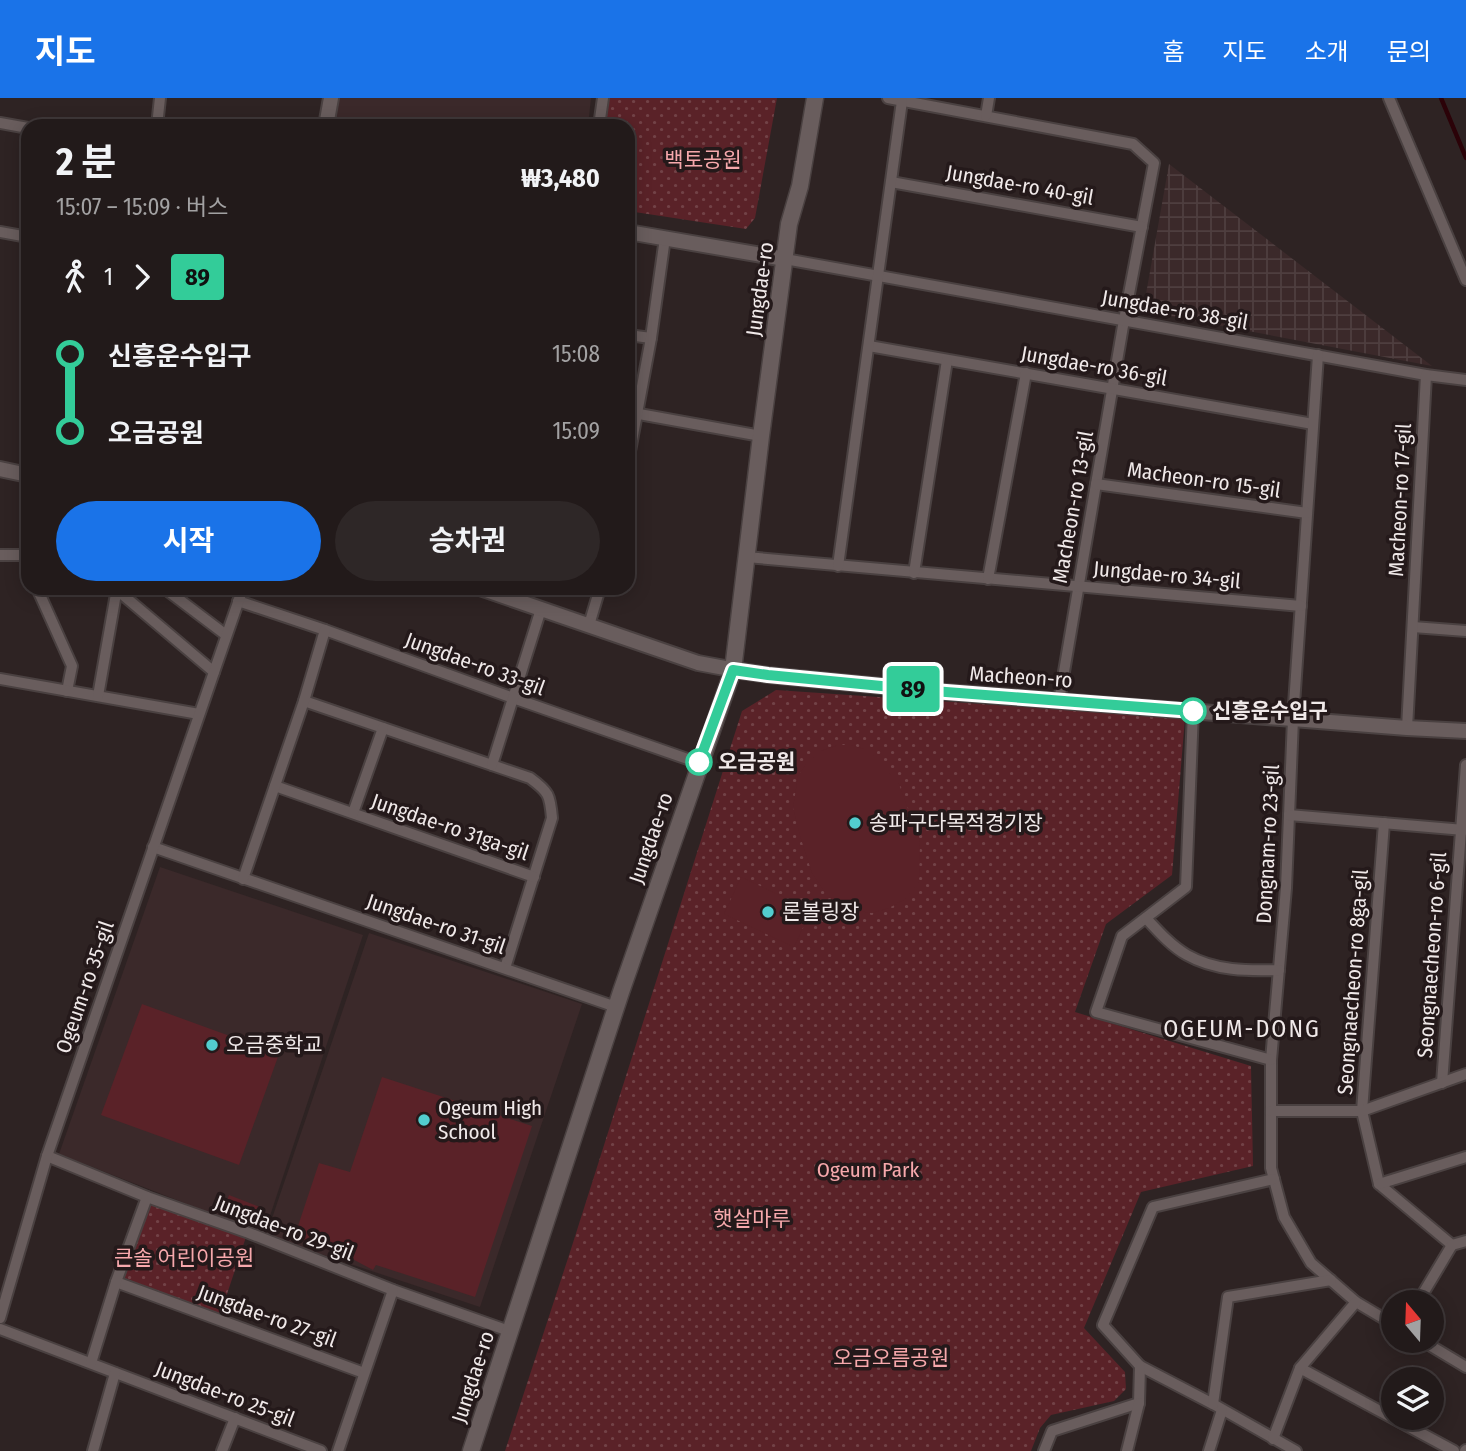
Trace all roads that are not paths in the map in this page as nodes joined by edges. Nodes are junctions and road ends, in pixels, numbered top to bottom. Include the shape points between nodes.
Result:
1 (160, 98) edge
2 (331, 98) edge
3 (603, 98) edge
4 (815, 98) edge
5 (989, 98) edge
6 (1389, 98) edge
7 (893, 99) edge
8 (986, 116) junction
9 (158, 119) edge
10 (327, 119) edge
11 (600, 119) edge
12 (0, 123) edge
13 (21, 127) edge
14 (891, 182) junction
15 (1142, 227) junction
16 (0, 232) edge
17 (635, 233) edge
18 (21, 236) edge
19 (665, 238) junction
20 (785, 259) junction
21 (878, 275) junction
22 (1466, 280) edge
23 (1124, 320) junction
24 (635, 336) edge
25 (651, 338) junction
26 (869, 346) junction
27 (1318, 355) junction
28 (947, 360) junction
29 (1026, 373) junction
30 (1426, 375) junction
31 (1466, 380) edge
32 (1112, 388) junction
33 (635, 405) edge
34 (635, 413) edge
35 (1313, 425) junction
36 (761, 436) junction
37 (0, 469) edge
38 (21, 474) edge
39 (1096, 484) junction
40 (1307, 513) junction
41 (0, 555) edge
42 (21, 555) edge
43 (746, 557) junction
44 (838, 566) junction
45 (914, 573) junction
46 (988, 579) junction
47 (1079, 587) junction
48 (40, 595) edge
49 (116, 595) edge
50 (124, 595) edge
51 (173, 595) edge
52 (240, 595) edge
53 (500, 595) edge
54 (598, 595) edge
55 (238, 601) junction
56 (1301, 606) junction
57 (541, 609) junction
58 (589, 625) junction
59 (1413, 627) junction
60 (325, 630) junction
61 (1466, 631) edge
62 (226, 635) junction
63 (733, 670) junction
64 (214, 672) junction
65 (0, 680) edge
66 (67, 691) junction
67 (98, 696) junction
68 (513, 698) junction
69 (304, 701) junction
70 (1059, 701) junction
71 (1193, 711) junction
72 (199, 714) junction
73 (1293, 719) junction
74 (383, 728) junction
75 (1408, 728) junction
76 (1466, 731) edge
77 (699, 763) junction
78 (492, 765) junction
79 (1466, 765) edge
80 (275, 786) junction
81 (353, 813) junction
82 (1289, 815) junction
83 (1384, 823) junction
84 (1463, 830) edge
85 (153, 847) junction
86 (534, 877) junction
87 (243, 879) junction
88 (1146, 918) junction
89 (505, 968) junction
90 (1279, 970) junction
91 (616, 1007) junction
92 (1271, 1060) junction
93 (1466, 1074) edge
94 (1441, 1083) junction
95 (1271, 1111) junction
96 (1362, 1111) junction
97 (47, 1156) junction
98 (1466, 1157) edge
99 (1274, 1179) junction
100 (1379, 1184) junction
101 (147, 1197) junction
102 (1466, 1241) edge
103 (1452, 1245) junction
104 (1331, 1280) junction
105 (116, 1282) junction
106 (393, 1290) junction
107 (1425, 1290) edge
108 (1356, 1302) junction
109 (1381, 1317) edge
110 (0, 1318) edge
111 (0, 1329) edge
112 (509, 1331) junction
113 (1443, 1353) edge
114 (91, 1363) junction
115 (1140, 1366) junction
116 (1466, 1367) edge
117 (1300, 1368) junction
118 (115, 1373) junction
119 (364, 1373) junction
120 (1139, 1403) junction
121 (1217, 1407) junction
122 (235, 1418) junction
123 (1273, 1439) junction
124 (93, 1451) edge
125 (222, 1451) edge
126 (321, 1451) edge
127 (338, 1451) edge
128 (471, 1451) edge
129 (1044, 1451) edge
130 (1127, 1451) edge
131 (1209, 1451) edge
132 (1296, 1451) edge
133 (1454, 1451) edge

1 - 9 street
2 - 10 street
3 - 11 street
4 - 20 main road, Jungdae-ro
5 - 8 street
6 - 22 street
7 - 8 street
7 - 14 street
8 - 15 street via 1133,144 1154,163
12 - 13 street
14 - 15 street, Jungdae-ro 40-gil
14 - 21 street
15 - 23 street
16 - 18 street
17 - 19 street
19 - 20 street
19 - 25 street
20 - 21 street, Jungdae-ro 38-gil
20 - 36 main road, Jungdae-ro
21 - 23 street, Jungdae-ro 38-gil
21 - 26 street
23 - 27 street, Jungdae-ro 38-gil
23 - 32 street, Macheon-ro 13-gil
24 - 25 street
25 - 33 street
26 - 28 street, Jungdae-ro 36-gil
26 - 44 street
27 - 30 street, Jungdae-ro 38-gil
27 - 35 street, Macheon-ro 15-gil
28 - 29 street, Jungdae-ro 36-gil
28 - 45 street
29 - 32 street, Jungdae-ro 36-gil
29 - 46 street
30 - 31 street, Jungdae-ro 38-gil
30 - 59 street, Macheon-ro 17-gil
32 - 35 street, Jungdae-ro 36-gil
32 - 39 street, Macheon-ro 13-gil
34 - 36 street
35 - 40 street, Macheon-ro 15-gil
36 - 43 main road, Jungdae-ro
37 - 38 street
39 - 40 street, Macheon-ro 15-gil
39 - 47 street, Macheon-ro 13-gil
40 - 56 street, Macheon-ro 15-gil
41 - 42 street
43 - 44 street, Jungdae-ro 34-gil
43 - 63 main road, Jungdae-ro
44 - 45 street, Jungdae-ro 34-gil
45 - 46 street, Jungdae-ro 34-gil
46 - 47 street, Jungdae-ro 34-gil
47 - 56 street, Jungdae-ro 34-gil
47 - 70 street, Macheon-ro 13-gil
48 - 66 street via 72,666
49 - 67 street
50 - 64 street
51 - 62 street
52 - 55 street, Ogeum-ro 35-gil
53 - 57 street, Macheon-ro
54 - 58 street
55 - 60 street, Jungdae-ro 33-gil
55 - 62 street, Ogeum-ro 35-gil
56 - 73 street, Macheon-ro 15-gil
57 - 58 street, Macheon-ro
57 - 68 street
58 - 63 street, Macheon-ro via 698,663
59 - 61 street
59 - 75 street, Macheon-ro 17-gil
60 - 68 street, Jungdae-ro 33-gil
60 - 69 street
62 - 64 street, Ogeum-ro 35-gil
63 - 70 street, Macheon-ro
63 - 77 main road, Jungdae-ro
64 - 72 street, Ogeum-ro 35-gil
65 - 66 street
66 - 67 street
67 - 72 street
68 - 77 street, Jungdae-ro 33-gil
68 - 78 street
69 - 74 street, Jungdae-ro 31ga-gil
69 - 80 street
70 - 71 street, Macheon-ro
71 - 73 street, Macheon-ro
71 - 88 street via 1186,887
72 - 85 street, Ogeum-ro 35-gil
73 - 75 street, Macheon-ro
73 - 82 street, Dongnam-ro 23-gil
74 - 78 street, Jungdae-ro 31ga-gil
74 - 81 street, Jungdae-ro 31ga-gil
75 - 76 street, Macheon-ro
77 - 91 main road, Jungdae-ro
78 - 86 street, Jungdae-ro 31ga-gil via 530,778 544,788 550,800 552,818
79 - 84 street, Seongnaecheon-ro 6-gil
80 - 81 street, Jungdae-ro 31ga-gil
80 - 87 street
81 - 86 street, Jungdae-ro 31ga-gil
82 - 83 street, Seongnaecheon-ro 6-gil
82 - 90 street, Dongnam-ro 23-gil
83 - 84 street, Seongnaecheon-ro 6-gil
83 - 96 street, Seongnaecheon-ro 8ga-gil
84 - 94 street, Seongnaecheon-ro 6-gil
85 - 87 street, Jungdae-ro 31-gil
85 - 97 street, Ogeum-ro 35-gil
86 - 89 street, Jungdae-ro 31ga-gil
87 - 89 street, Jungdae-ro 31-gil
88 - 90 street via 1186,955 1210,965
88 - 92 street via 1122,936 1096,1012
89 - 91 street, Jungdae-ro 31-gil
90 - 92 street, Dongnam-ro 23-gil
91 - 112 main road, Jungdae-ro
92 - 95 street, Dongnam-ro 23-gil
93 - 94 street
94 - 96 street
95 - 96 street
95 - 99 street, Dongnam-ro 23-gil
96 - 100 street, Seongnaecheon-ro 8ga-gil
97 - 101 street, Jungdae-ro 29-gil
97 - 110 street, Ogeum-ro 35-gil
98 - 100 street
99 - 104 street, Dongnam-ro 23-gil via 1284,1217 1311,1262
99 - 115 street via 1153,1207 1103,1325
100 - 103 street
101 - 105 street
101 - 106 street, Jungdae-ro 29-gil
102 - 103 street
103 - 107 street
104 - 108 street, Dongnam-ro 23-gil
104 - 121 street via 1228,1297
105 - 114 street
105 - 119 street, Jungdae-ro 27-gil
106 - 112 street, Jungdae-ro 29-gil
106 - 119 street
108 - 109 street, Dongnam-ro 23-gil
108 - 117 street
111 - 114 street, Jungdae-ro 25-gil
112 - 128 main road, Jungdae-ro
113 - 116 street
114 - 118 street, Jungdae-ro 25-gil
115 - 120 street
115 - 121 street
117 - 123 street
117 - 133 street
118 - 122 street, Jungdae-ro 25-gil
118 - 124 street
119 - 127 street
120 - 129 street via 1052,1431
120 - 130 street
121 - 123 street
121 - 131 street
122 - 125 street
122 - 126 street, Jungdae-ro 25-gil
123 - 132 street

